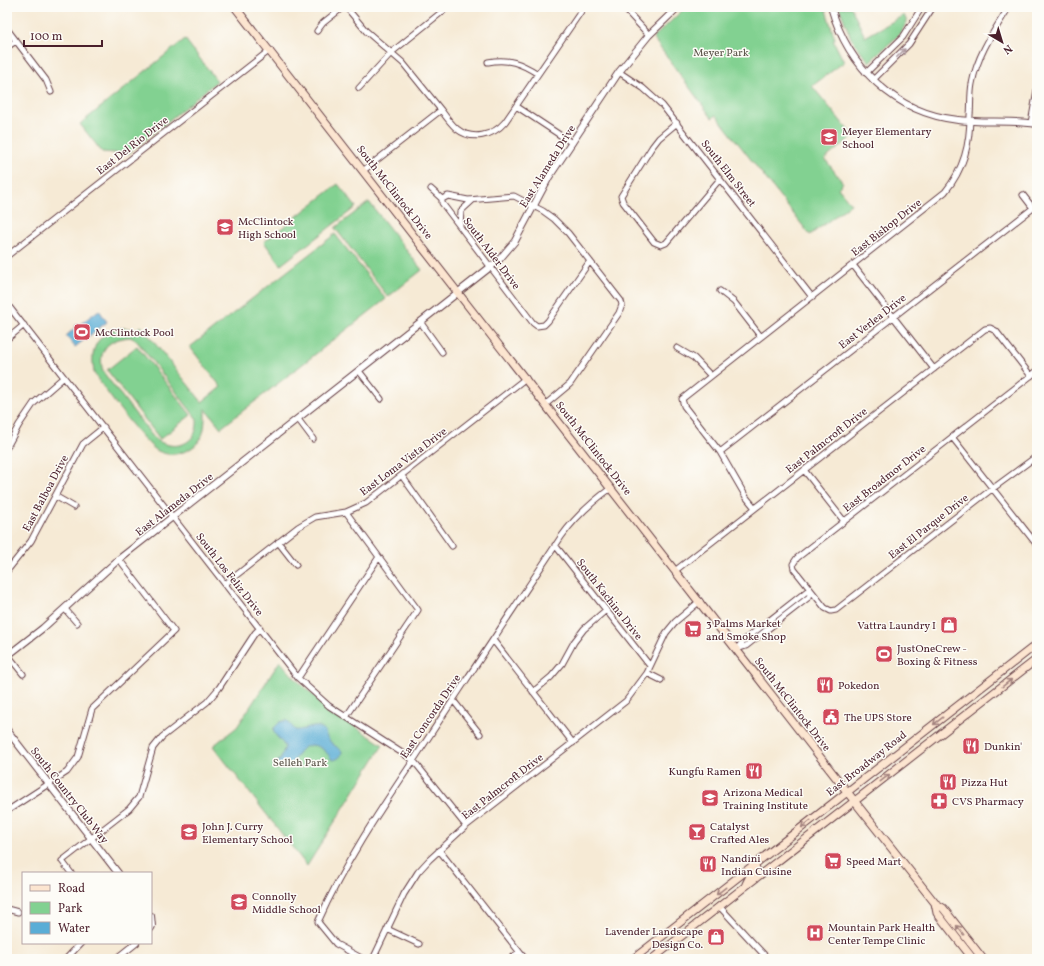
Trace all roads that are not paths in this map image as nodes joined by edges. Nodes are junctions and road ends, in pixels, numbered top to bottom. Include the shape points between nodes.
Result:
1 (235, 7) edge
2 (344, 7) edge
3 (448, 7) edge
4 (584, 7) edge
5 (623, 7) edge
6 (678, 7) edge
7 (832, 7) edge
8 (922, 7) edge
9 (933, 7) edge
10 (1009, 7) edge
11 (7, 29) edge
12 (317, 31) dead end
13 (649, 35) junction
14 (16, 40) junction
15 (7, 47) edge
16 (270, 50) junction
17 (392, 52) junction
18 (488, 62) dead end
19 (619, 72) junction
20 (866, 73) junction
21 (538, 74) junction
22 (873, 80) junction
23 (359, 88) dead end
24 (1037, 90) edge
25 (51, 92) dead end
26 (516, 106) junction
27 (441, 110) junction
28 (970, 121) junction
29 (677, 123) junction
30 (1034, 124) edge
31 (572, 143) junction
32 (364, 170) junction
33 (720, 179) junction
34 (431, 189) dead end
35 (1023, 195) dead end
36 (442, 199) junction
37 (472, 200) junction
38 (533, 206) junction
39 (1035, 206) edge
40 (460, 229) junction
41 (7, 256) edge
42 (590, 261) junction
43 (853, 265) junction
44 (490, 268) junction
45 (720, 291) dead end
46 (460, 293) junction
47 (812, 297) junction
48 (7, 304) edge
49 (893, 317) junction
50 (421, 323) junction
51 (24, 326) junction
52 (761, 336) junction
53 (7, 339) edge
54 (677, 348) dead end
55 (442, 352) dead end
56 (934, 369) junction
57 (1037, 371) edge
58 (359, 372) junction
59 (711, 376) junction
60 (1031, 376) junction
61 (64, 377) junction
62 (526, 378) junction
63 (381, 399) dead end
64 (546, 404) junction
65 (298, 419) junction
66 (104, 428) junction
67 (952, 437) junction
68 (313, 439) dead end
69 (7, 447) edge
70 (720, 452) junction
71 (1037, 456) edge
72 (804, 470) junction
73 (402, 476) junction
74 (611, 488) junction
75 (992, 488) junction
76 (55, 496) junction
77 (74, 507) dead end
78 (755, 508) junction
79 (346, 512) junction
80 (173, 517) junction
81 (844, 521) junction
82 (278, 542) junction
83 (1036, 543) edge
84 (555, 545) junction
85 (452, 546) dead end
86 (379, 557) junction
87 (119, 559) junction
88 (296, 565) dead end
89 (676, 570) junction
90 (7, 571) edge
91 (225, 584) junction
92 (811, 592) junction
93 (700, 601) junction
94 (65, 609) junction
95 (606, 610) junction
96 (831, 611) joint
97 (77, 623) dead end
98 (260, 628) junction
99 (493, 640) junction
100 (1037, 644) edge
101 (737, 649) junction
102 (7, 655) edge
103 (1037, 659) edge
104 (650, 666) junction
105 (647, 673) junction
106 (23, 674) dead end
107 (298, 678) junction
108 (661, 680) dead end
109 (533, 692) junction
110 (969, 697) junction
111 (453, 700) junction
112 (976, 706) junction
113 (346, 716) junction
114 (7, 730) edge
115 (480, 734) dead end
116 (573, 743) junction
117 (413, 760) junction
118 (49, 784) junction
119 (847, 792) junction
120 (854, 802) junction
121 (7, 811) edge
122 (466, 826) junction
123 (91, 839) junction
124 (439, 850) junction
125 (755, 864) junction
126 (70, 872) edge
127 (117, 872) edge
128 (745, 886) junction
129 (709, 900) junction
130 (935, 903) junction
131 (720, 906) junction
132 (7, 909) edge
133 (18, 912) dead end
134 (387, 929) junction
135 (80, 944) edge
136 (135, 944) edge
137 (419, 944) dead end
138 (519, 952) junction
139 (66, 959) edge
140 (116, 959) edge
141 (363, 959) edge
142 (373, 959) edge
143 (510, 959) edge
144 (525, 959) edge
145 (633, 959) edge
146 (652, 959) edge
147 (768, 959) edge
148 (973, 959) edge
149 (983, 959) edge

1 - 16 main road, South McClintock Drive
2 - 12 street
2 - 17 street via 366,31
3 - 17 street
4 - 21 street
5 - 13 street
6 - 13 street, East Alameda Drive
7 - 20 street via 845,43
8 - 20 street via 900,40
22 -> 9 street via 909,44
10 - 28 street, East Bishop Drive via 978,62 971,85
11 - 14 street
13 - 19 street, East Alameda Drive
14 - 15 street
14 - 25 street via 46,80
16 - 32 main road, South McClintock Drive
16 - 41 street, East Del Rio Drive
17 - 23 street
17 - 27 street via 404,63
18 - 21 street via 514,62
19 - 29 street, South Elm Street via 652,96
19 - 31 street, East Alameda Drive
20 - 22 street
21 - 26 street
22 - 28 street via 897,100 921,111 949,119
24 - 30 street
26 - 27 street via 499,129 481,136 460,132
26 - 31 street
27 - 32 street
28 - 30 street
28 - 43 street, East Bishop Drive via 965,158 950,185 932,204
29 - 33 street, South Elm Street
29 - 33 street via 652,147 621,196 654,242 661,245 668,241
31 - 38 street, East Alameda Drive
32 - 46 main road, South McClintock Drive
33 - 47 street, South Elm Street
34 - 36 street, South Alder Drive
35 - 39 street
36 - 37 street via 448,196
36 - 40 street, South Alder Drive via 442,203
37 - 38 street via 509,195
37 - 40 street via 461,212
38 - 42 street via 554,219
38 - 44 street, East Alameda Drive via 511,246
39 - 49 street, East Verlea Drive
40 - 44 street, South Alder Drive
42 - 44 street, South Alder Drive via 548,321 540,326 533,323
42 - 64 street via 620,298 622,305 575,378
43 - 47 street, East Bishop Drive
43 - 49 street
44 - 46 street, East Alameda Drive
45 - 52 street via 734,302
46 - 50 street, East Alameda Drive
46 - 62 main road, South McClintock Drive
47 - 52 street, East Bishop Drive
48 - 51 street, South Los Feliz Drive
49 - 56 street
49 - 70 street, East Verlea Drive
50 - 55 street
50 - 58 street, East Alameda Drive
51 - 53 street
51 - 61 street, South Los Feliz Drive
52 - 59 street, East Bishop Drive
54 - 59 street via 697,360
56 - 60 street, East Palmcroft Drive via 983,330 990,328 996,331
56 - 72 street, East Palmcroft Drive
57 - 60 street, East Broadmor Drive
58 - 63 street
58 - 65 street, East Alameda Drive
59 - 70 street, East Bishop Drive via 682,400
60 - 67 street, East Broadmor Drive
61 - 66 street, South Los Feliz Drive
61 - 69 street via 34,403
62 - 64 main road, South McClintock Drive
62 - 73 street, East Loma Vista Drive
64 - 74 main road, South McClintock Drive
65 - 68 street
65 - 80 street, East Alameda Drive
66 - 76 street, East Balboa Drive via 83,444
66 - 80 street, South Los Feliz Drive
67 - 75 street
67 - 81 street, East Broadmor Drive
70 - 78 street
71 - 75 street, East El Parque Drive
72 - 78 street, East Palmcroft Drive
72 - 81 street
73 - 79 street, East Loma Vista Drive via 366,503
73 - 85 street
74 - 84 street, East Concorda Drive via 576,517
74 - 89 main road, South McClintock Drive
75 - 83 street
75 - 96 street, East El Parque Drive
76 - 77 street
76 - 90 street, East Balboa Drive via 31,541
78 - 89 street, East Palmcroft Drive
79 - 82 street, East Loma Vista Drive via 315,517
79 - 86 street
80 - 87 street, East Alameda Drive
80 - 91 street, South Los Feliz Drive
81 - 92 street, East Broadmor Drive via 794,562 794,569
82 - 88 street
82 - 91 street, East Loma Vista Drive
84 - 95 street, South Kachina Drive
84 - 99 street, East Concorda Drive
86 - 107 street
86 - 113 street via 418,610
87 - 94 street, East Alameda Drive
87 - 118 street via 174,631 92,709 74,765
89 - 93 main road, South McClintock Drive
91 - 98 street, South Los Feliz Drive
92 - 96 street, East Broadmor Drive
92 - 101 street via 805,592 743,641
93 - 101 main road, South McClintock Drive
93 - 104 street, East Palmcroft Drive via 666,632
94 - 97 street
94 - 102 street, East Alameda Drive
95 - 104 street, South Kachina Drive
95 - 109 street via 584,629 562,664
98 - 107 street, South Los Feliz Drive
98 - 123 street via 207,702 162,737 153,748 139,797 129,809
99 - 109 street
99 - 111 street, East Concorda Drive
100 - 110 main road, East Broadway Road
101 - 119 main road, South McClintock Drive
102 - 106 street, East Alameda Drive
112 -> 103 main road
104 - 105 street, East Palmcroft Drive
105 - 108 street
105 - 116 street, East Palmcroft Drive via 626,701
107 - 113 street, South Los Feliz Drive via 330,706
109 - 116 street
110 - 112 main road
110 -> 119 main road, East Broadway Road
111 - 115 street
111 - 117 street, East Concorda Drive
120 -> 112 main road
113 - 117 street, South Los Feliz Drive
114 - 118 street, South Country Club Way
116 - 122 street, East Palmcroft Drive
117 - 122 street, South Los Feliz Drive
117 - 141 street, East Concorda Drive via 345,866 318,922 336,944
118 - 121 street
118 - 123 street, South Country Club Way
119 - 120 main road, South McClintock Drive
119 -> 125 main road, East Broadway Road
120 - 128 main road
120 - 130 main road, South McClintock Drive
122 - 124 street, East Palmcroft Drive
123 - 126 street via 62,861
123 - 127 street, South Country Club Way
124 - 134 street, East Palmcroft Drive via 418,872
124 - 138 street
125 - 128 main road via 756,870
125 -> 129 main road, East Broadway Road
128 - 131 main road
129 - 131 main road
129 - 145 main road, East Broadway Road
130 - 148 main road, South McClintock Drive via 937,913
149 -> 130 main road, South McClintock Drive via 943,908
131 - 146 main road
131 - 147 street
132 - 133 street
134 - 137 street
134 - 142 street, East Palmcroft Drive
135 - 139 street
136 - 140 street
138 - 143 street
138 - 144 street

